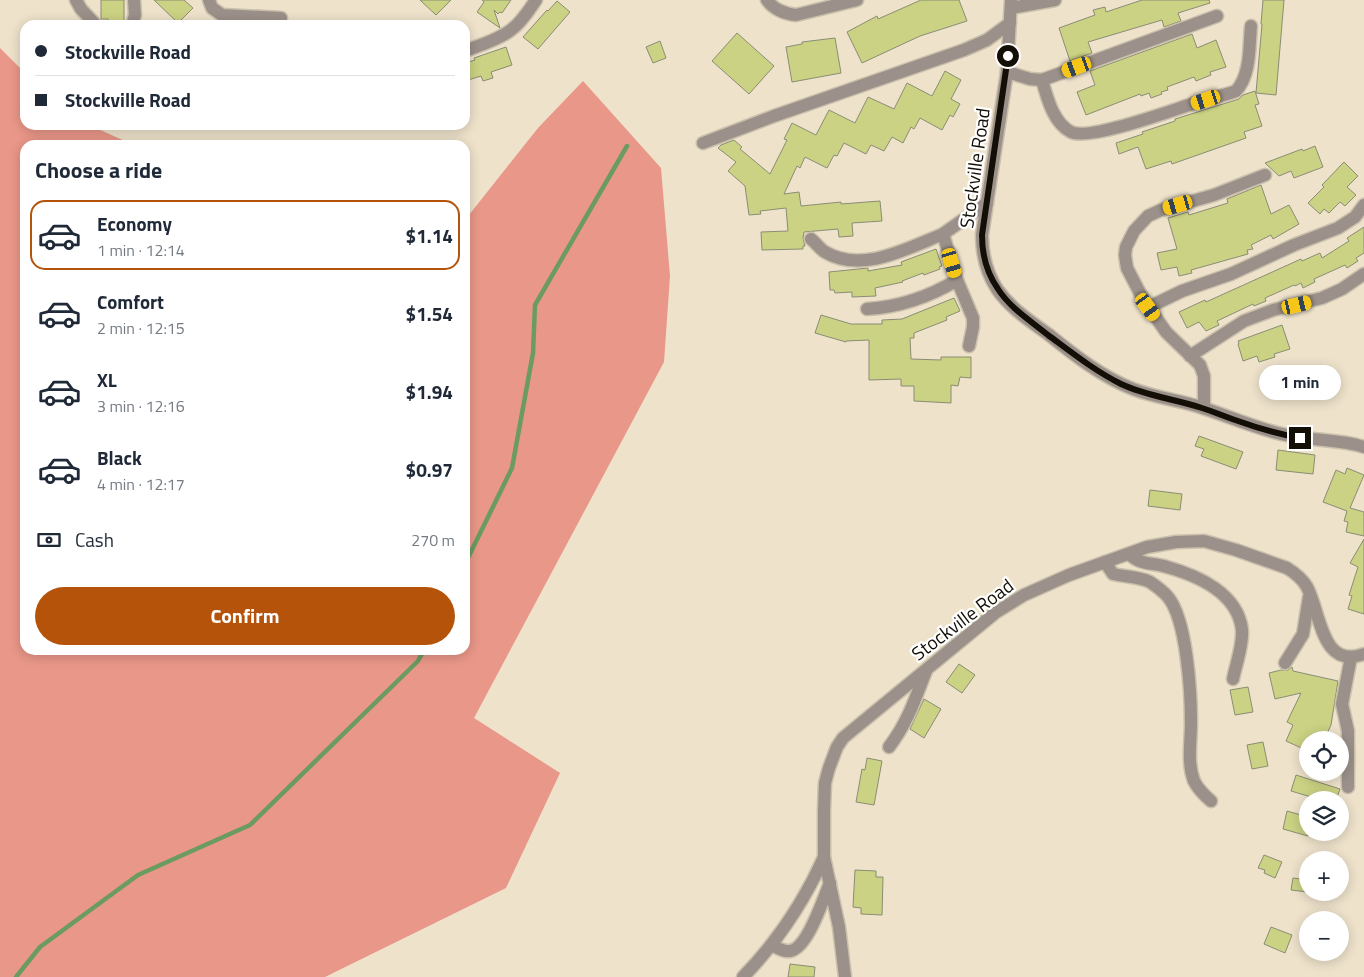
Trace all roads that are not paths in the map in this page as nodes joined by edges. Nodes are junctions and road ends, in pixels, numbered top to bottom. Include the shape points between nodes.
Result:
1 (76, 0) edge
2 (134, 0) edge
3 (210, 0) edge
4 (536, 0) edge
5 (767, 0) edge
6 (857, 0) edge
7 (1055, 0) edge
8 (1011, 4) edge
9 (1217, 16) dead end
10 (281, 18) dead end
11 (91, 20) edge
12 (134, 20) edge
13 (1010, 23) junction
14 (1251, 26) dead end
15 (470, 50) edge
16 (1007, 72) junction
17 (1042, 80) junction
18 (703, 143) dead end
19 (1265, 175) dead end
20 (987, 203) junction
21 (1364, 205) edge
22 (943, 234) junction
23 (811, 239) dead end
24 (1364, 274) edge
25 (957, 280) junction
26 (1148, 307) junction
27 (867, 309) dead end
28 (969, 346) dead end
29 (1190, 356) junction
30 (1204, 408) junction
31 (1364, 447) edge
32 (1129, 554) junction
33 (1106, 562) junction
34 (1310, 594) junction
35 (1364, 654) edge
36 (1351, 657) junction
37 (1285, 663) dead end
38 (926, 669) junction
39 (1233, 679) dead end
40 (889, 747) dead end
41 (1348, 787) dead end
42 (1211, 801) dead end
43 (824, 857) junction
44 (830, 883) junction
45 (772, 945) junction
46 (743, 977) edge
47 (845, 977) edge

1 - 11 street
2 - 12 street
3 - 10 street via 212,8 222,15
4 - 15 street via 512,30
5 - 6 street via 776,9 796,15
7 - 8 street
8 - 13 street, Stockville Road
9 - 17 street
13 - 16 street, Stockville Road
13 - 18 street via 987,40 964,50
14 - 17 street via 1246,70 1238,90 1120,127 1089,134 1069,131 1051,107
16 - 17 street
16 - 20 street, Stockville Road
19 - 26 street via 1214,195 1161,210 1140,223 1126,247 1126,263
20 - 22 street
20 - 30 street, Stockville Road via 982,235 985,263 998,290 1016,310 1099,372 1120,383 1147,394
21 - 26 street via 1355,217 1338,228
22 - 23 street via 898,253 872,259 839,258
22 - 25 street
24 - 29 street via 1322,298 1272,310 1244,321
25 - 27 street via 905,304
25 - 28 street via 973,318
26 - 29 street via 1166,332
29 - 30 street via 1200,365 1204,376
30 - 31 street, Stockville Road via 1268,431
32 - 33 street, Stockville Road
32 - 34 street, Stockville Road via 1147,547 1204,541 1287,568 1302,580
32 - 39 street via 1139,562 1169,567 1199,579 1227,599 1238,616 1242,631
33 - 38 street, Stockville Road via 1024,594 995,613
33 - 42 street via 1113,574 1136,577 1159,588 1174,608 1185,650 1192,773 1198,787
34 - 36 street, Stockville Road via 1328,644 1335,652
34 - 37 street via 1303,634
35 - 36 street
36 - 41 street via 1342,704 1348,730
38 - 40 street via 908,717
38 - 43 street, Stockville Road via 842,738 837,747 825,783
43 - 44 street, Stockville Road
43 - 45 street via 798,910
44 - 45 street via 809,932 798,947 784,951
44 - 47 street, Stockville Road
45 - 46 street

